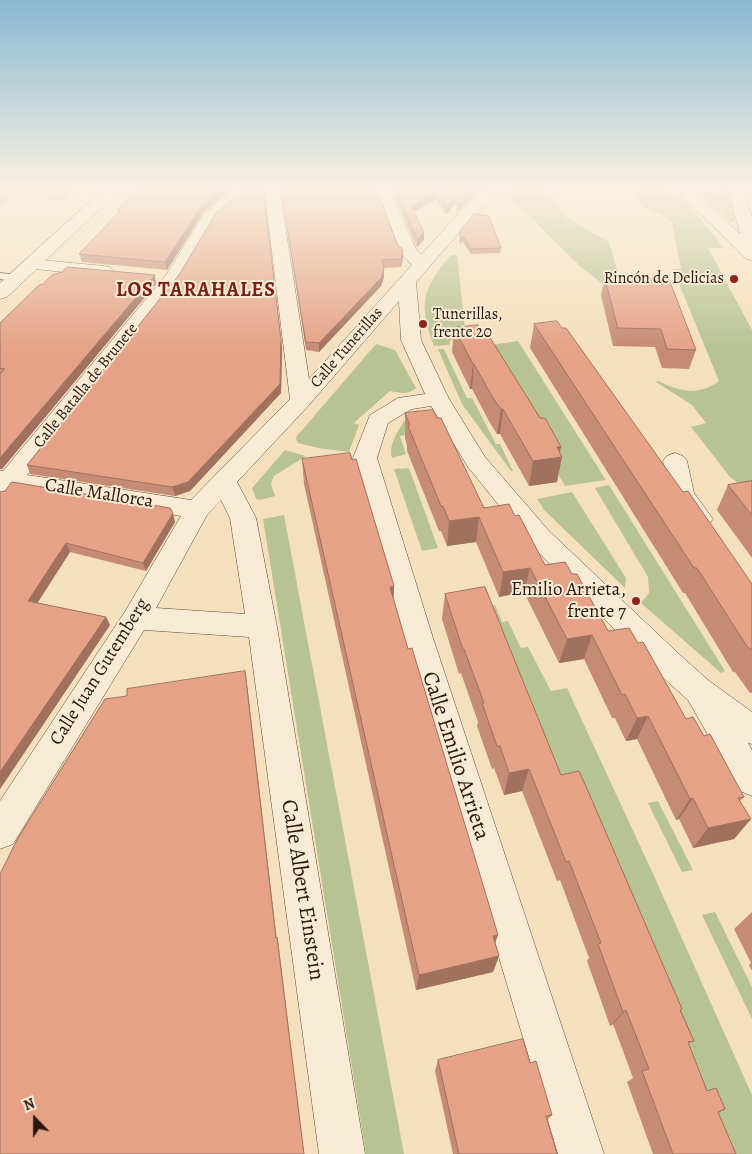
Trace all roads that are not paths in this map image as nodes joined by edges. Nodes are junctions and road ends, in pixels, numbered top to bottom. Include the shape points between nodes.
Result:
1 (56, 241) edge
2 (192, 241) edge
3 (279, 241) edge
4 (404, 241) edge
5 (442, 241) edge
6 (737, 241) edge
7 (752, 255) edge
8 (31, 264) junction
9 (118, 272) edge
10 (414, 272) junction
11 (8, 277) edge
12 (0, 293) edge
13 (363, 330) junction
14 (396, 335) junction
15 (438, 398) junction
16 (301, 400) junction
17 (675, 462) dead end
18 (224, 480) junction
19 (3, 484) edge
20 (197, 510) junction
21 (713, 537) edge
22 (136, 618) junction
23 (262, 627) junction
24 (697, 689) junction
25 (752, 730) edge
26 (752, 780) edge
27 (0, 832) edge
28 (342, 1154) edge
29 (581, 1154) edge

1 - 8 street
2 - 19 street, Calle Batalla de Brunete
3 - 16 street
4 - 10 street
5 - 10 street, Calle Tunerillas
6 - 7 street
8 - 9 street
8 - 11 street
10 - 13 street, Calle Tunerillas
10 - 14 street
11 - 12 street
13 - 14 street
13 - 16 street, Calle Tunerillas
14 - 15 street
15 - 24 street via 476,462 540,538
15 - 29 street, Calle Emilio Arrieta via 406,403 378,420 365,458 418,638
16 - 18 street, Calle Tunerillas
17 - 21 street via 682,495
18 - 20 street, Calle Tunerillas
18 - 23 street, Calle Albert Einstein via 243,518
19 - 20 street, Calle Mallorca
20 - 22 street, Calle Juan Gutemberg
22 - 23 street
22 - 27 street, Calle Juan Gutemberg
23 - 28 street, Calle Albert Einstein
24 - 25 street
24 - 26 street

